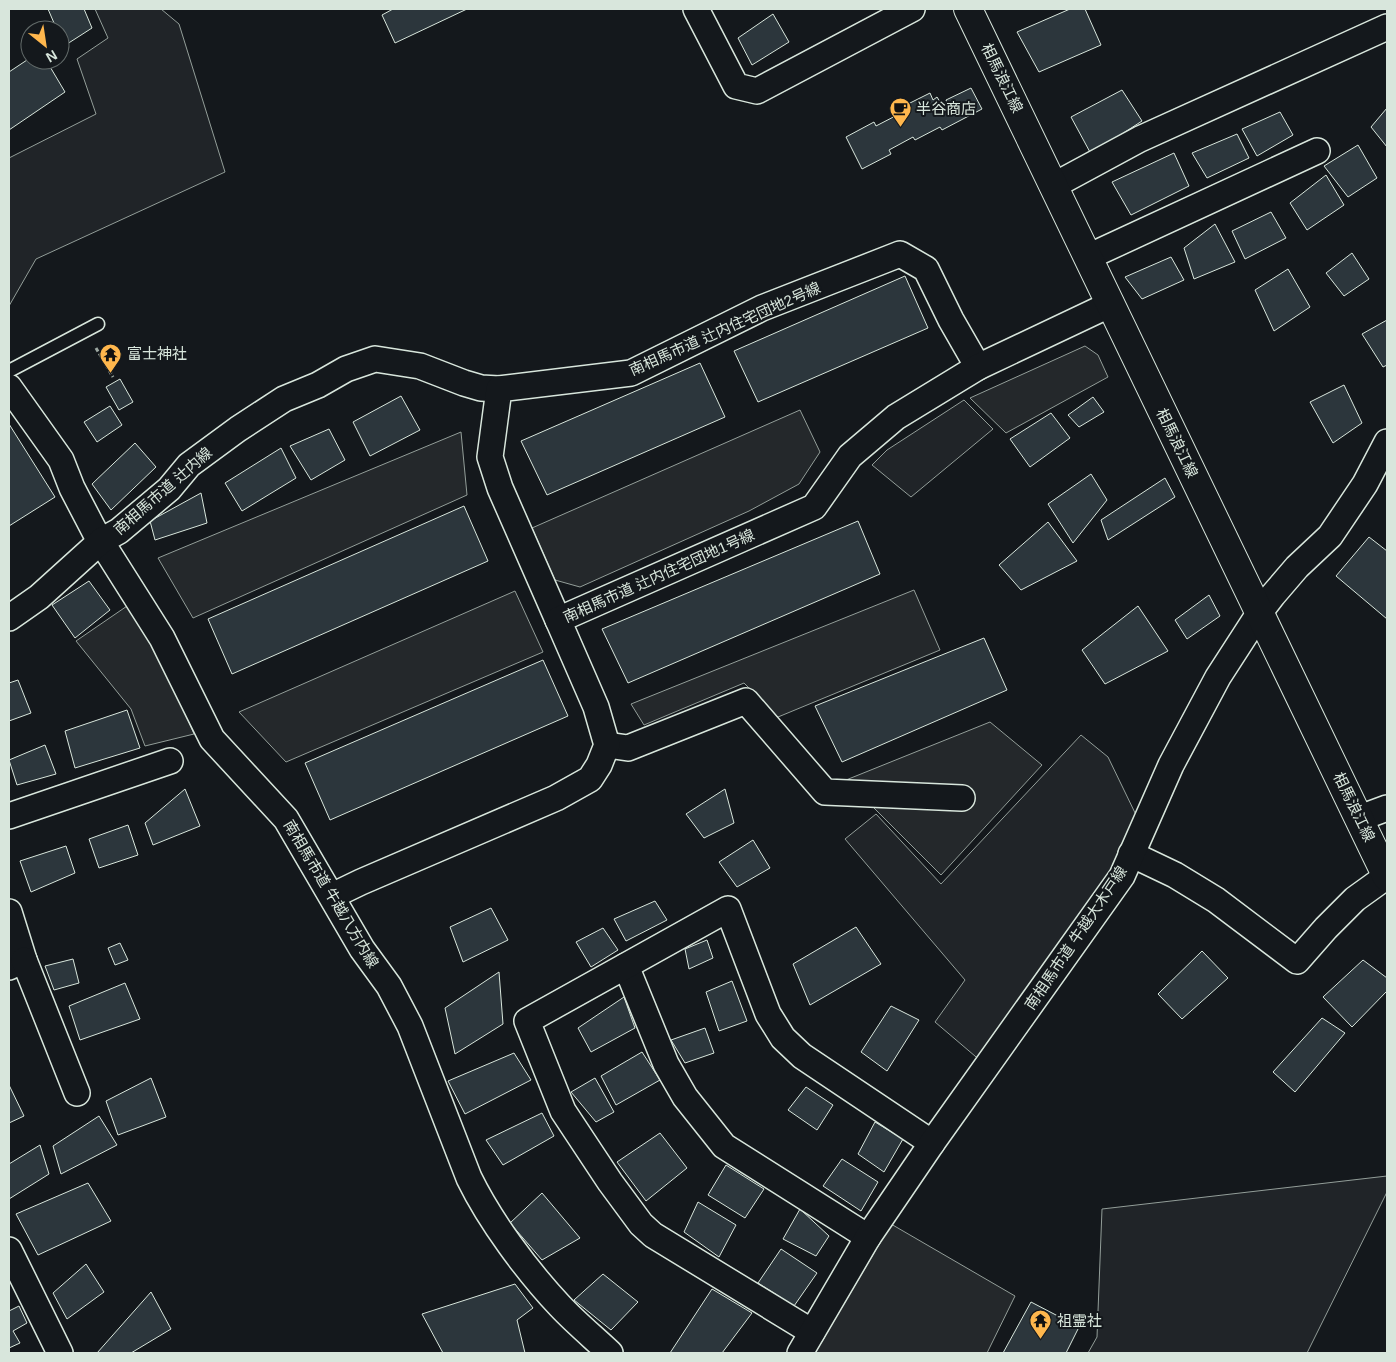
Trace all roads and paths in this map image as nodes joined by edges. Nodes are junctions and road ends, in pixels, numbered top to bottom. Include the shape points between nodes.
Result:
1 (696, 9) edge
2 (912, 9) edge
3 (968, 9) edge
4 (1387, 27) edge
5 (1317, 151) dead end
6 (1053, 186) junction
7 (1088, 257) junction
8 (1110, 304) junction
9 (98, 324) dead end
10 (86, 330) junction
11 (978, 367) junction
12 (9, 371) edge
13 (113, 377) dead end
14 (9, 387) edge
15 (499, 389) junction
16 (1387, 442) edge
17 (100, 541) junction
18 (1260, 612) junction
19 (9, 618) edge
20 (558, 620) junction
21 (607, 745) junction
22 (170, 762) dead end
23 (962, 798) dead end
24 (1387, 808) edge
25 (9, 816) edge
26 (1360, 818) junction
27 (1131, 854) junction
28 (1387, 876) edge
29 (332, 896) junction
30 (9, 912) edge
31 (16, 963) edge
32 (626, 966) junction
33 (78, 1093) dead end
34 (932, 1142) junction
35 (868, 1237) junction
36 (9, 1250) edge
37 (812, 1332) junction
38 (49, 1349) edge
39 (610, 1353) edge
40 (800, 1353) edge

1 - 2 street via 736,86 757,91
3 - 6 main road, 相馬浪江線
4 - 6 street via 1140,139
5 - 7 street
6 - 7 main road, 相馬浪江線
7 - 8 main road, 相馬浪江線
8 - 11 street, 南相馬市道 辻内住宅団地1号線
8 - 18 main road, 相馬浪江線
9 - 10 lane
10 - 12 lane
10 - 13 path
11 - 15 street, 南相馬市道 辻内住宅団地2号線 via 926,269 900,254 762,308 631,373
11 - 20 street, 南相馬市道 辻内住宅団地1号線 via 896,417 850,456 814,507
14 - 17 street, 南相馬市道 牛越八方内線 via 61,460
15 - 17 street, 南相馬市道 辻内線 via 464,383 420,366 375,359 346,370 284,400 238,429 189,465 169,488 119,531
15 - 20 street via 490,457 500,488
16 - 18 street, 南相馬市道 牛越大木戸線 via 1365,484 1330,536 1297,567
17 - 19 street, 南相馬市道 辻内線 via 39,597
17 - 29 street, 南相馬市道 牛越八方内線 via 162,638 212,739 286,819
18 - 26 main road, 相馬浪江線
18 - 27 street, 南相馬市道 牛越大木戸線 via 1218,677 1171,765
20 - 21 street, 南相馬市道 辻内住宅団地1号線 via 596,707
21 - 23 street via 628,748 746,701 825,792
21 - 29 street via 590,779 575,788
22 - 25 street
24 - 26 street
26 - 28 main road, 相馬浪江線
27 - 28 street via 1216,900 1296,961 1355,899
27 - 34 street, 南相馬市道 牛越大木戸線 via 1122,876
29 - 39 street, 南相馬市道 牛越八方内線 via 389,986 410,1026 479,1198 524,1263 560,1305
30 - 31 street
31 - 33 street
32 - 34 street via 728,909 768,1014 783,1038 802,1056
32 - 35 street via 666,1064 685,1097 724,1146
32 - 37 street via 527,1021 563,1111 610,1182 653,1235
34 - 35 street, 南相馬市道 牛越大木戸線
35 - 37 street, 南相馬市道 牛越大木戸線
36 - 38 street
37 - 40 street, 南相馬市道 牛越大木戸線

